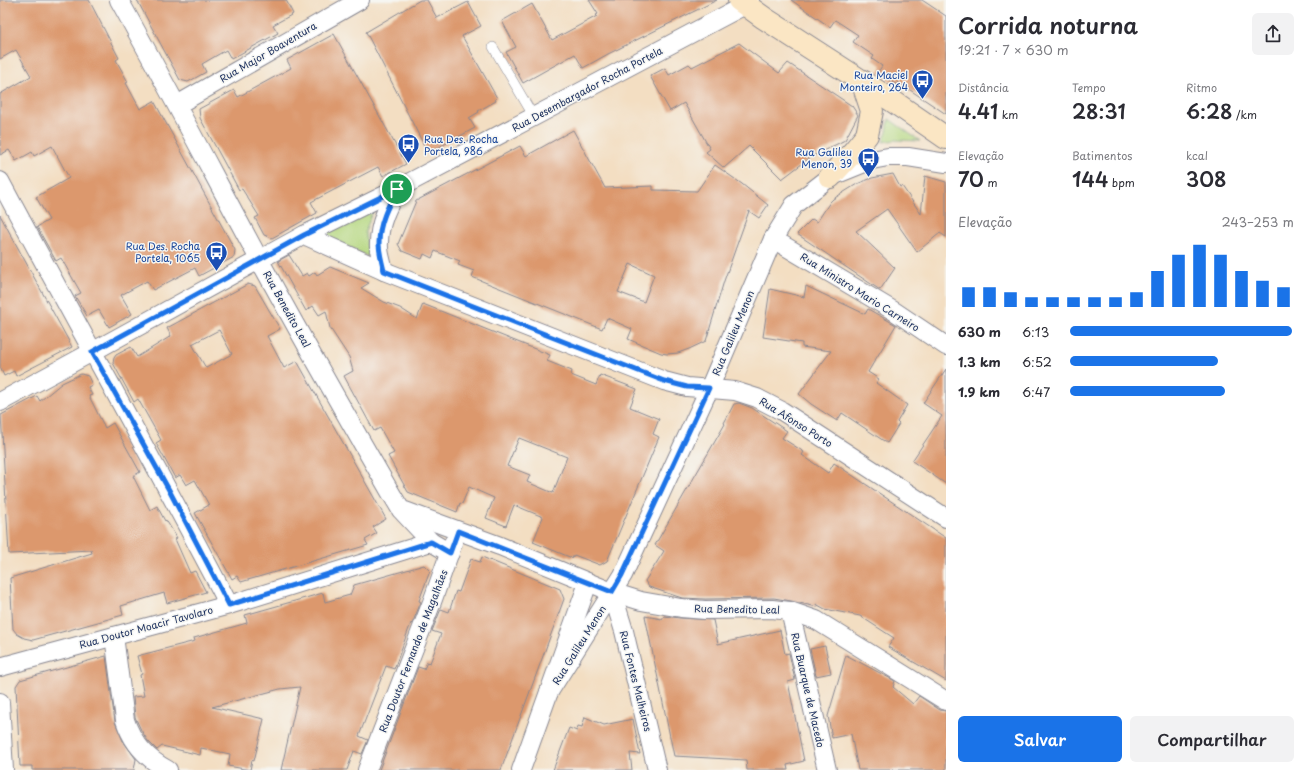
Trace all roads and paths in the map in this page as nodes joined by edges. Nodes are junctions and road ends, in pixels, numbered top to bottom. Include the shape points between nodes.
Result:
1 (119, 0) edge
2 (360, 0) edge
3 (745, 2) edge
4 (493, 47) dead end
5 (862, 81) junction
6 (177, 105) junction
7 (534, 117) junction
8 (946, 138) edge
9 (946, 163) edge
10 (830, 177) junction
11 (0, 181) edge
12 (397, 189) junction
13 (304, 235) junction
14 (773, 239) junction
15 (259, 260) junction
16 (384, 271) junction
17 (946, 346) edge
18 (92, 352) junction
19 (709, 388) junction
20 (0, 402) edge
21 (401, 510) junction
22 (946, 518) edge
23 (458, 531) junction
24 (431, 542) junction
25 (450, 553) junction
26 (588, 583) junction
27 (612, 592) junction
28 (229, 605) junction
29 (790, 611) junction
30 (114, 636) junction
31 (0, 667) edge
32 (549, 692) junction
33 (946, 700) edge
34 (0, 702) edge
35 (4, 770) edge
36 (168, 770) edge
37 (367, 770) edge
38 (521, 770) edge
39 (657, 770) edge
40 (827, 770) edge

1 - 6 street, Rua Benedito Leal
2 - 6 street, Rua Major Boaventura
3 - 5 street
3 - 7 street, Rua Desembargador Rocha Portela
4 - 7 lane
5 - 8 street
5 - 10 street via 872,111 866,135
6 - 15 street, Rua Benedito Leal
7 - 12 street, Rua Desembargador Rocha Portela
9 - 10 street, Rua Galileu Menon via 908,157 888,157 866,162
10 - 14 street, Rua Galileu Menon via 794,205
11 - 18 street
12 - 13 street, Rua Desembargador Rocha Portela
12 - 16 street via 384,212 381,226 379,244
13 - 15 street, Rua Desembargador Rocha Portela
13 - 16 street, Rua Afonso Porto
14 - 17 street, Rua Ministro Mario Carneiro via 894,311
14 - 19 street, Rua Galileu Menon
15 - 18 street, Rua Desembargador Rocha Portela
15 - 21 street, Rua Benedito Leal
16 - 19 street, Rua Afonso Porto via 664,381 687,387
18 - 20 street, Rua Desembargador Rocha Portela
18 - 28 street
19 - 22 street, Rua Afonso Porto via 735,390 782,411
19 - 27 street, Rua Galileu Menon
21 - 23 street, Rua Benedito Leal
21 - 24 street, Rua Benedito Leal
23 - 25 street, Rua Doutor Fernando de Magalhães
23 - 26 street, Rua Benedito Leal
24 - 25 street
24 - 28 street, Rua Doutor Moacir Tavolaro
25 - 37 street, Rua Doutor Fernando de Magalhães
26 - 27 street, Rua Benedito Leal
26 - 32 street, Rua Galileu Menon
27 - 29 street, Rua Benedito Leal via 641,601 681,608
27 - 32 street, Rua Galileu Menon
27 - 39 street, Rua Fontes Malheiros via 624,631
28 - 30 street, Rua Doutor Moacir Tavolaro
29 - 33 street, Rua Benedito Leal via 816,620
29 - 40 street, Rua Buarque de Macedo
30 - 31 street, Rua Doutor Moacir Tavolaro
30 - 36 street via 129,733 138,747
32 - 38 street, Rua Galileu Menon
34 - 35 street

